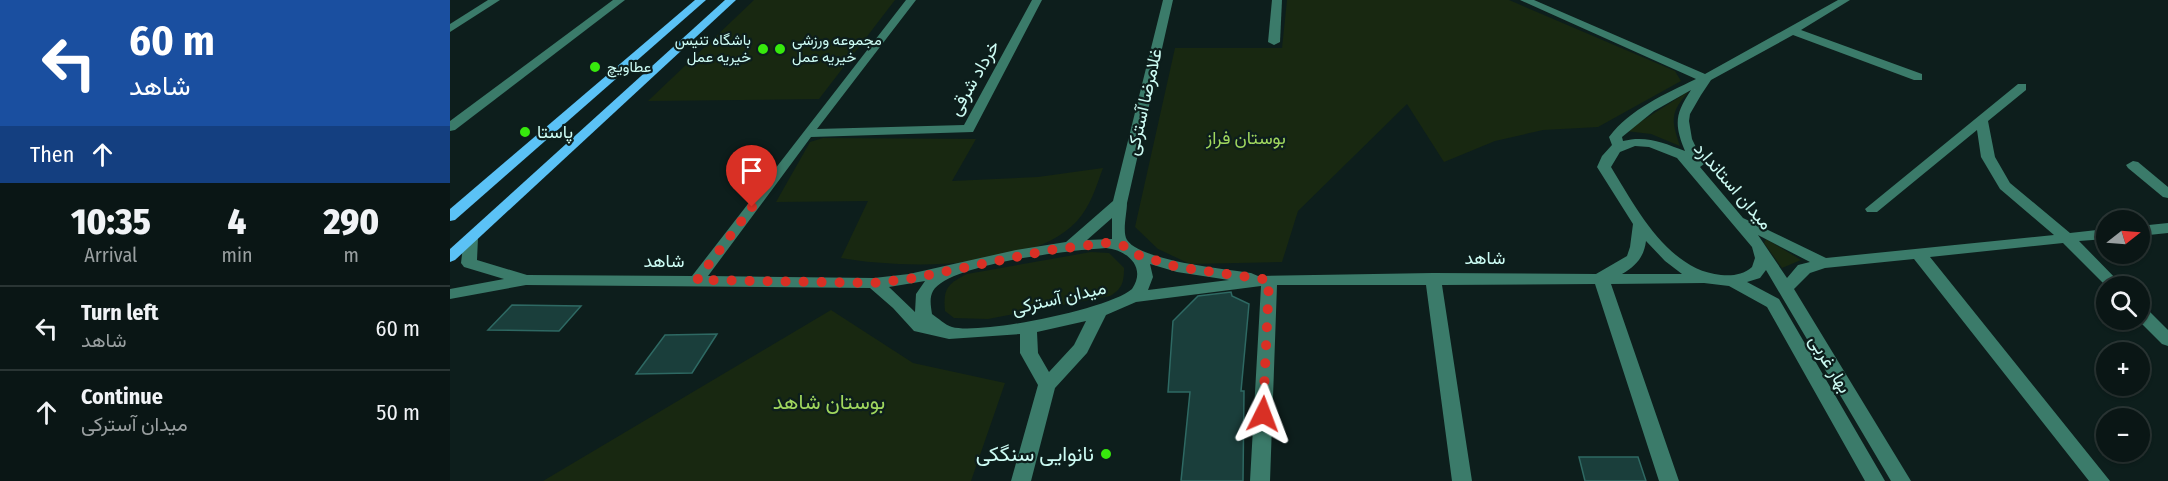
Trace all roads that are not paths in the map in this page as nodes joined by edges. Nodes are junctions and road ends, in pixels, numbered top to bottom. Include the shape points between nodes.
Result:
1 (495, 0) edge
2 (620, 0) edge
3 (701, 0) edge
4 (731, 0) edge
5 (911, 0) edge
6 (1037, 0) edge
7 (1168, 0) edge
8 (1277, 0) edge
9 (1525, 0) edge
10 (1820, 0) edge
11 (1840, 3) edge
12 (450, 29) edge
13 (1794, 31) junction
14 (1274, 42) dead end
15 (1918, 77) dead end
16 (1706, 79) junction
17 (2022, 87) dead end
18 (1981, 120) junction
19 (450, 128) edge
20 (807, 133) junction
21 (1618, 145) junction
22 (2133, 165) dead end
23 (1702, 175) junction
24 (2168, 194) edge
25 (1120, 203) junction
26 (1872, 209) dead end
27 (450, 217) edge
28 (1737, 218) junction
29 (1640, 225) junction
30 (2168, 228) edge
31 (2150, 230) edge
32 (2096, 235) edge
33 (2066, 237) junction
34 (471, 238) junction
35 (1122, 245) junction
36 (1759, 246) junction
37 (1069, 247) junction
38 (1919, 254) junction
39 (1138, 255) junction
40 (450, 257) edge
41 (1824, 263) junction
42 (957, 269) junction
43 (2105, 276) edge
44 (1432, 278) junction
45 (1601, 278) junction
46 (1701, 279) junction
47 (526, 280) junction
48 (697, 280) junction
49 (1269, 280) junction
50 (1732, 281) junction
51 (874, 283) junction
52 (1785, 289) junction
53 (450, 294) edge
54 (1134, 297) junction
55 (1099, 312) junction
56 (2150, 322) edge
57 (1028, 326) junction
58 (949, 333) junction
59 (2168, 340) edge
60 (1047, 385) junction
61 (1021, 481) edge
62 (1260, 481) edge
63 (1462, 481) edge
64 (1669, 481) edge
65 (1875, 481) edge
66 (1901, 481) edge
67 (2100, 481) edge

1 - 12 street
2 - 19 street
3 - 27 main road
4 - 34 main road
5 - 20 street
6 - 20 street, خرداد شرقی via 969,129
7 - 25 street, غلامرضا آسترکی
8 - 14 street
9 - 16 street
10 - 11 street
11 - 13 street
13 - 15 street
13 - 16 street
16 - 21 street via 1666,99 1620,130 1615,137
16 - 23 street via 1681,118 1681,128
17 - 18 street
18 - 26 street
18 - 33 street via 1988,157 2005,186
20 - 48 street
21 - 23 street, میدان استاندارد via 1643,142 1669,148 1682,154
21 - 29 street via 1606,158 1604,167
22 - 24 street
23 - 28 street, میدان استاندارد
25 - 35 street, غلامرضا آسترکی via 1118,236
25 - 37 street
28 - 36 street, میدان استاندارد
28 - 41 street
29 - 45 street via 1639,249 1630,264
29 - 46 street via 1675,260
30 - 31 street
32 - 33 street
33 - 38 street
33 - 43 street
34 - 40 main road
34 - 47 street, شاهد via 469,263
35 - 37 street
35 - 39 street
36 - 50 street, میدان استاندارد via 1764,257 1761,267 1752,275
36 - 52 street, بهار غربی
37 - 42 street
38 - 41 street
38 - 67 street
39 - 49 street, شاهد via 1177,267
39 - 54 street, میدان آسترکی via 1146,276
41 - 52 street via 1804,269
42 - 51 street, شاهد
42 - 58 street via 928,287 921,303 924,317
44 - 45 street, شاهد
44 - 49 street, شاهد
44 - 63 street
45 - 46 street, شاهد
45 - 64 street
46 - 50 street, میدان استاندارد
47 - 48 street, شاهد
47 - 53 street, شاهد
48 - 51 street, شاهد
49 - 54 street, شاهد
49 - 62 street
50 - 65 street, بهار غربی via 1773,303
51 - 58 street via 920,327
52 - 66 street, بهار غربی
54 - 55 street, میدان آسترکی
55 - 57 street, میدان آسترکی
55 - 60 street via 1081,349
56 - 59 street
57 - 58 street, میدان آسترکی
57 - 60 street via 1029,353
60 - 61 street

